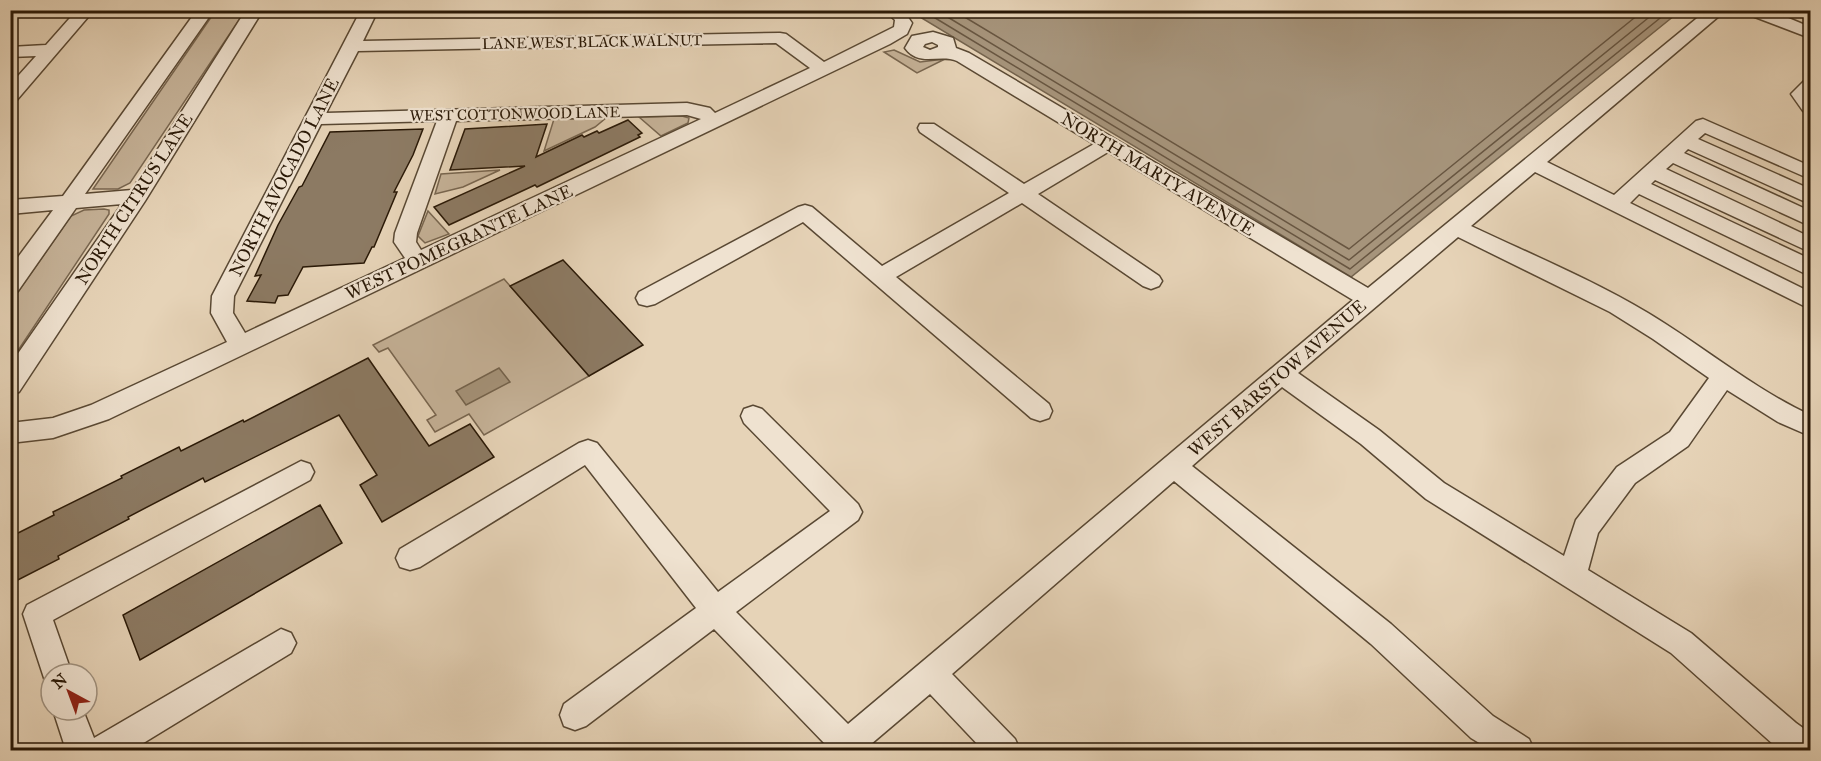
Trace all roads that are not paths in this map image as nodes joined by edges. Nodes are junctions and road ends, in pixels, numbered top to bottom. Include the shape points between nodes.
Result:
1 (86, 10) edge
2 (206, 10) edge
3 (255, 10) edge
4 (370, 10) edge
5 (892, 10) edge
6 (1718, 10) edge
7 (1753, 10) edge
8 (1810, 33) edge
9 (892, 35) junction
10 (927, 36) junction
11 (352, 46) junction
12 (51, 50) junction
13 (946, 50) junction
14 (916, 51) junction
15 (10, 52) edge
16 (822, 69) junction
17 (1810, 85) edge
18 (10, 97) edge
19 (1810, 107) edge
20 (448, 116) junction
21 (314, 119) junction
22 (714, 121) junction
23 (927, 128) dead end
24 (1108, 144) junction
25 (1678, 147) junction
26 (1533, 163) junction
27 (1810, 173) edge
28 (1645, 178) junction
29 (1023, 194) junction
30 (138, 196) junction
31 (1810, 197) edge
32 (70, 202) junction
33 (1616, 204) junction
34 (10, 207) edge
35 (1810, 219) edge
36 (1456, 227) junction
37 (1810, 245) edge
38 (418, 262) junction
39 (1810, 268) edge
40 (880, 276) junction
41 (1151, 282) dead end
42 (10, 285) edge
43 (647, 298) dead end
44 (1369, 299) junction
45 (1810, 301) edge
46 (240, 344) junction
47 (1282, 374) junction
48 (1723, 377) junction
49 (10, 385) edge
50 (1040, 411) dead end
51 (753, 416) dead end
52 (1810, 426) edge
53 (10, 433) edge
54 (1174, 466) junction
55 (301, 472) dead end
56 (410, 558) dead end
57 (1572, 576) junction
58 (715, 610) junction
59 (281, 643) dead end
60 (53, 662) edge
61 (931, 674) junction
62 (575, 715) dead end
63 (72, 722) edge
64 (844, 748) edge
65 (81, 750) edge
66 (104, 750) edge
67 (1004, 750) edge
68 (1518, 750) edge
69 (1809, 750) edge

1 - 12 street
2 - 32 street
3 - 30 street, NORTH CITRUS LANE
4 - 11 street, NORTH AVOCADO LANE
5 - 9 street via 904,23
6 - 26 street, WEST BARSTOW AVENUE
7 - 8 street
9 - 10 street, NORTH MARTY AVENUE
9 - 14 street, NORTH MARTY AVENUE
9 - 16 street, WEST POMEGRANTE LANE
10 - 13 street, NORTH MARTY AVENUE via 943,40 948,45
10 - 14 street via 915,42
11 - 16 street, LANE WEST BLACK WALNUT via 780,38
11 - 21 street, NORTH AVOCADO LANE
12 - 15 street
12 - 18 street
13 - 14 street, NORTH MARTY AVENUE via 929,56
13 - 24 street, NORTH MARTY AVENUE
16 - 22 street, WEST POMEGRANTE LANE
17 - 19 street via 1800,94
20 - 21 street, WEST COTTONWOOD LANE
20 - 22 street, WEST COTTONWOOD LANE via 687,109 703,112
20 - 38 street via 406,233 405,242
21 - 46 street, NORTH AVOCADO LANE via 223,296 222,313
22 - 38 street, WEST POMEGRANTE LANE
23 - 29 street
24 - 29 street
24 - 44 street, NORTH MARTY AVENUE
25 - 27 street via 1703,125
25 - 28 street
25 - 31 street
25 - 35 street
26 - 33 street
26 - 36 street, WEST BARSTOW AVENUE
28 - 33 street
28 - 37 street
28 - 39 street
29 - 40 street
29 - 41 street
30 - 32 street
30 - 49 street, NORTH CITRUS LANE
32 - 34 street
32 - 42 street
33 - 45 street
36 - 44 street, WEST BARSTOW AVENUE
36 - 48 street via 1598,295
38 - 46 street, WEST POMEGRANTE LANE
40 - 43 street via 805,212
40 - 50 street
44 - 47 street, WEST BARSTOW AVENUE
46 - 53 street, WEST POMEGRANTE LANE via 100,412 53,428
47 - 54 street, WEST BARSTOW AVENUE
47 - 57 street via 1370,437 1435,491
48 - 52 street
48 - 57 street via 1679,439 1626,475 1586,528
51 - 58 street via 849,512
54 - 61 street, WEST BARSTOW AVENUE
54 - 68 street via 1381,634 1482,727
55 - 60 street via 37,614
56 - 58 street via 588,450
57 - 69 street via 1681,643 1785,734
58 - 62 street
58 - 64 street
59 - 66 street
61 - 64 street, WEST BARSTOW AVENUE
61 - 67 street
63 - 65 street

